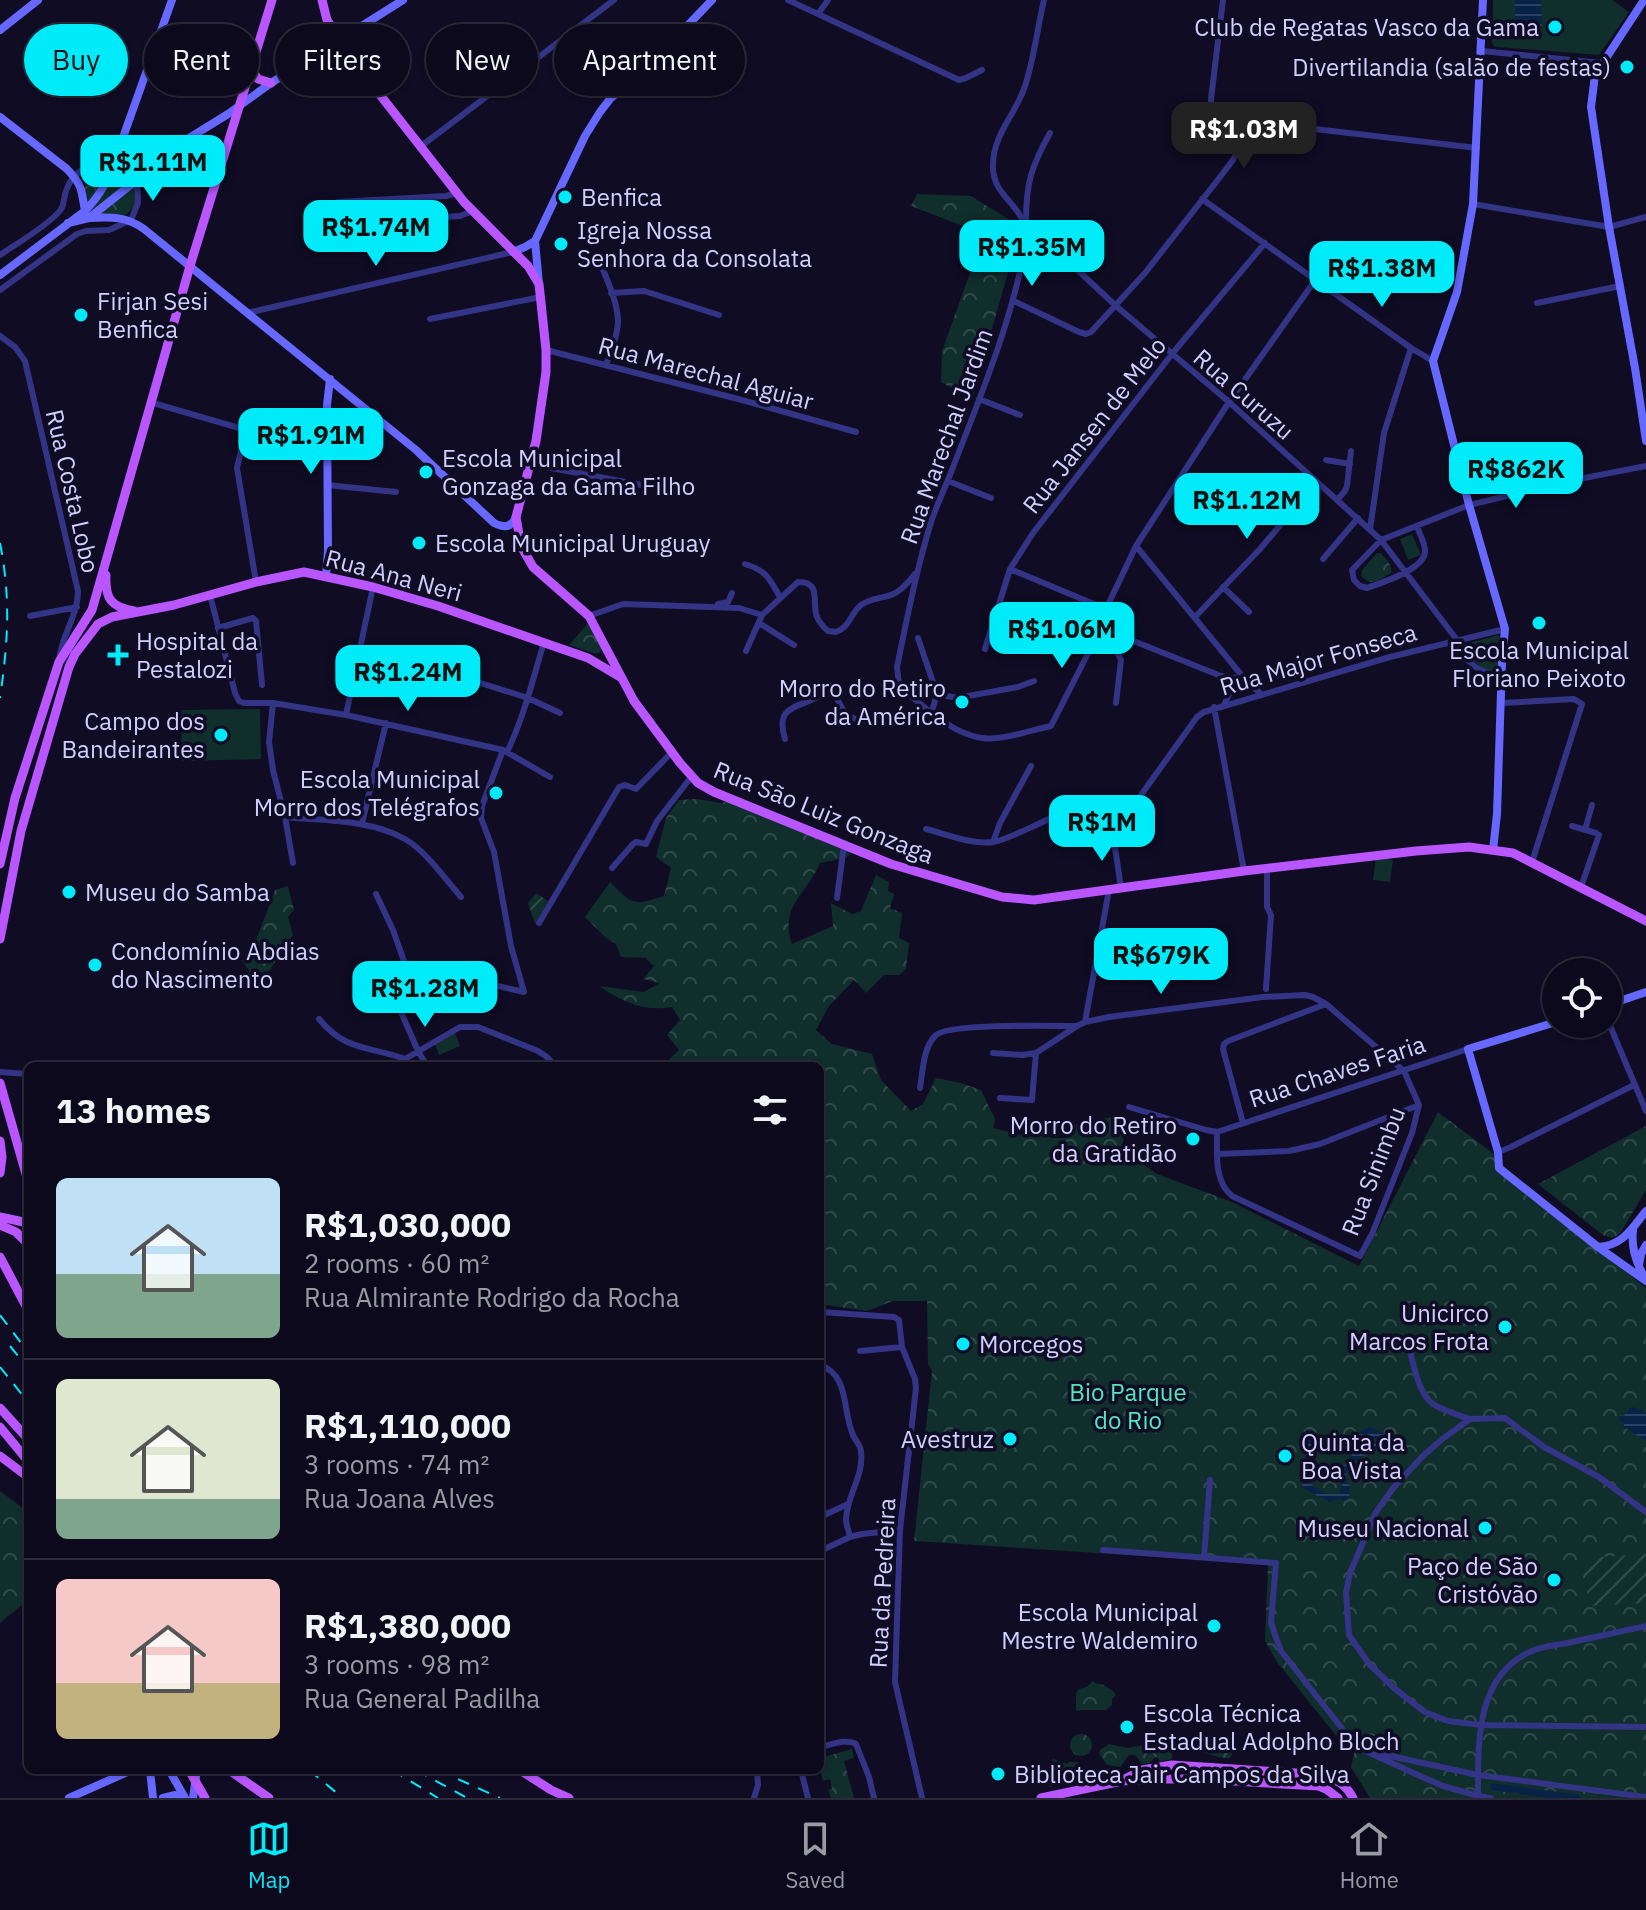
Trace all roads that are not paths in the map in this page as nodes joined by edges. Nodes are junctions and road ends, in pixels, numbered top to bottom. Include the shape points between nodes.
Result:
1 (38, 0) edge
2 (172, 0) edge
3 (272, 0) edge
4 (322, 0) edge
5 (403, 0) edge
6 (614, 0) edge
7 (712, 0) edge
8 (788, 0) edge
9 (828, 0) edge
10 (1044, 0) edge
11 (1223, 0) edge
12 (1483, 0) edge
13 (1644, 0) edge
14 (818, 14) junction
15 (330, 24) edge
16 (365, 24) edge
17 (0, 30) edge
18 (259, 43) edge
19 (1482, 51) junction
20 (1601, 63) junction
21 (982, 70) dead end
22 (259, 79) edge
23 (275, 81) edge
24 (271, 83) junction
25 (242, 96) edge
26 (381, 96) edge
27 (238, 106) junction
28 (0, 117) edge
29 (1246, 121) junction
30 (1050, 133) dead end
31 (420, 147) junction
32 (173, 148) junction
33 (1477, 148) junction
34 (116, 157) junction
35 (74, 177) junction
36 (137, 179) junction
37 (457, 193) junction
38 (1202, 199) junction
39 (338, 202) dead end
40 (1473, 204) junction
41 (473, 211) junction
42 (90, 215) junction
43 (1646, 217) edge
44 (131, 220) junction
45 (400, 220) dead end
46 (1026, 222) junction
47 (1609, 227) junction
48 (102, 230) junction
49 (535, 241) junction
50 (1265, 243) junction
51 (513, 252) junction
52 (0, 255) edge
53 (598, 258) dead end
54 (190, 266) junction
55 (0, 275) edge
56 (1316, 279) junction
57 (539, 284) junction
58 (1620, 286) junction
59 (0, 290) edge
60 (611, 293) junction
61 (541, 297) junction
62 (1014, 301) junction
63 (1537, 303) dead end
64 (1115, 305) junction
65 (246, 313) junction
66 (719, 315) dead end
67 (430, 319) dead end
68 (0, 336) edge
69 (1411, 348) junction
70 (546, 350) junction
71 (1172, 354) junction
72 (1433, 361) junction
73 (606, 365) junction
74 (1646, 365) edge
75 (1635, 368) junction
76 (330, 379) junction
77 (979, 399) junction
78 (1229, 402) junction
79 (153, 403) junction
80 (1020, 415) dead end
81 (246, 430) junction
82 (856, 432) dead end
83 (1646, 441) edge
84 (1351, 451) dead end
85 (326, 453) junction
86 (1326, 460) dead end
87 (530, 464) junction
88 (1350, 464) junction
89 (1646, 466) edge
90 (948, 481) junction
91 (1317, 482) junction
92 (327, 485) junction
93 (652, 487) dead end
94 (396, 492) dead end
95 (991, 498) dead end
96 (1337, 500) junction
97 (1469, 505) junction
98 (516, 517) junction
99 (1358, 518) junction
100 (1417, 526) junction
101 (1370, 529) junction
102 (1381, 540) junction
103 (1136, 546) junction
104 (1323, 559) dead end
105 (106, 563) junction
106 (745, 564) dead end
107 (1010, 569) junction
108 (918, 571) junction
109 (1405, 573) junction
110 (326, 576) junction
111 (256, 582) junction
112 (373, 587) junction
113 (1223, 587) junction
114 (732, 593) dead end
115 (210, 595) junction
116 (780, 597) junction
117 (623, 604) junction
118 (77, 607) junction
119 (1106, 609) junction
120 (150, 610) junction
121 (1249, 612) dead end
122 (762, 615) junction
123 (30, 616) dead end
124 (589, 616) junction
125 (1195, 617) junction
126 (759, 623) junction
127 (218, 628) junction
128 (1103, 629) junction
129 (1505, 629) junction
130 (918, 638) dead end
131 (1457, 640) junction
132 (544, 642) junction
133 (604, 642) junction
134 (794, 645) dead end
135 (985, 649) dead end
136 (746, 651) dead end
137 (588, 658) junction
138 (59, 662) junction
139 (452, 674) dead end
140 (1501, 675) junction
141 (620, 677) junction
142 (1243, 677) junction
143 (1232, 678) junction
144 (1034, 681) dead end
145 (262, 685) dead end
146 (937, 694) junction
147 (1262, 695) junction
148 (528, 698) junction
149 (273, 703) junction
150 (1116, 703) dead end
151 (1501, 703) junction
152 (1224, 705) junction
153 (1214, 707) junction
154 (560, 713) dead end
155 (931, 714) junction
156 (346, 715) junction
157 (386, 723) junction
158 (785, 739) dead end
159 (505, 751) junction
160 (672, 752) junction
161 (1031, 766) dead end
162 (692, 776) junction
163 (550, 777) dead end
164 (15, 798) junction
165 (30, 801) junction
166 (1592, 805) dead end
167 (11, 817) junction
168 (285, 817) junction
169 (24, 822) junction
170 (362, 823) junction
171 (1572, 826) dead end
172 (926, 829) dead end
173 (1585, 830) junction
174 (1113, 834) junction
175 (993, 842) junction
176 (844, 845) junction
177 (1493, 850) junction
178 (1532, 862) junction
179 (293, 863) dead end
180 (0, 864) edge
181 (612, 868) dead end
182 (1267, 869) junction
183 (1244, 871) junction
184 (1581, 887) junction
185 (1121, 888) junction
186 (1109, 890) junction
187 (376, 894) dead end
188 (461, 897) dead end
189 (837, 898) dead end
190 (1646, 921) edge
191 (539, 923) dead end
192 (0, 939) edge
193 (1266, 989) dead end
194 (1646, 992) edge
195 (416, 995) junction
196 (1622, 1000) edge
197 (1326, 1004) junction
198 (319, 1019) dead end
199 (1085, 1022) junction
200 (1077, 1026) junction
201 (1542, 1026) edge
202 (1615, 1038) edge
203 (1468, 1049) junction
204 (418, 1051) junction
205 (993, 1053) dead end
206 (1036, 1053) junction
207 (425, 1062) edge
208 (551, 1062) edge
209 (1404, 1071) junction
210 (0, 1072) edge
211 (24, 1074) edge
212 (0, 1083) edge
213 (1634, 1085) junction
214 (920, 1088) dead end
215 (1000, 1098) dead end
216 (1419, 1105) junction
217 (1129, 1107) dead end
218 (1646, 1111) edge
219 (1243, 1123) junction
220 (1217, 1132) junction
221 (0, 1141) edge
222 (1498, 1152) junction
223 (1218, 1154) junction
224 (24, 1167) edge
225 (0, 1173) edge
226 (1646, 1211) edge
227 (1, 1220) edge
228 (24, 1223) edge
229 (1634, 1225) junction
230 (24, 1240) edge
231 (1646, 1245) edge
232 (1598, 1247) junction
233 (0, 1257) edge
234 (1639, 1266) junction
235 (1646, 1280) edge
236 (24, 1302) edge
237 (824, 1312) edge
238 (1408, 1344) dead end
239 (902, 1347) junction
240 (860, 1351) dead end
241 (824, 1367) edge
242 (0, 1408) edge
243 (1470, 1419) junction
244 (0, 1427) edge
245 (24, 1435) edge
246 (0, 1456) edge
247 (24, 1456) edge
248 (24, 1474) edge
249 (1210, 1480) dead end
250 (848, 1504) junction
251 (1646, 1512) edge
252 (824, 1515) edge
253 (900, 1530) junction
254 (850, 1537) junction
255 (824, 1549) edge
256 (1103, 1550) dead end
257 (1204, 1557) junction
258 (1646, 1626) edge
259 (1481, 1725) junction
260 (1646, 1727) edge
261 (824, 1746) edge
262 (1363, 1750) junction
263 (1263, 1772) junction
264 (124, 1774) edge
265 (150, 1774) edge
266 (171, 1774) edge
267 (191, 1774) edge
268 (196, 1774) edge
269 (234, 1774) edge
270 (526, 1774) edge
271 (757, 1774) edge
272 (802, 1774) edge
273 (1478, 1775) junction
274 (1122, 1781) junction
275 (1250, 1781) junction
276 (195, 1783) junction
277 (257, 1794) edge
278 (83, 1795) edge
279 (1478, 1796) edge
280 (1646, 1797) edge
281 (69, 1798) edge
282 (153, 1798) edge
283 (163, 1798) edge
284 (185, 1798) edge
285 (193, 1798) edge
286 (205, 1798) edge
287 (269, 1798) edge
288 (569, 1798) edge
289 (754, 1798) edge
290 (808, 1798) edge
291 (874, 1798) edge
292 (922, 1798) edge
293 (1041, 1798) edge
294 (1338, 1798) edge
295 (1353, 1798) edge
296 (1491, 1798) edge

1 - 17 street
2 - 34 street
3 - 18 main road
4 - 15 main road
5 - 16 street
6 - 31 street
7 - 49 street via 600,112
8 - 14 street
9 - 14 street
10 - 46 street via 1023,91 994,153 998,188
11 - 29 street via 1211,109
12 - 19 street
13 - 20 street
14 - 21 street via 959,80
19 - 20 street
19 - 33 street
20 - 47 street via 1591,107
22 - 24 main road
23 - 24 street
24 - 27 street
25 - 27 main road
26 - 31 main road
27 - 32 street
27 - 54 main road
28 - 35 street
29 - 33 street
29 - 38 street via 1233,160
30 - 46 street, Rua Marechal Jardim via 1030,173
31 - 37 main road
32 - 34 street via 128,168
32 - 36 street
33 - 40 street
34 - 35 street via 90,164
34 - 42 street
35 - 42 street
35 - 52 street via 63,208
36 - 42 street
36 - 44 street via 138,203
37 - 39 street
37 - 41 main road
38 - 50 street
38 - 64 street
40 - 47 street
40 - 72 street via 1457,292
41 - 45 street
41 - 51 main road
42 - 44 street
42 - 48 street
42 - 55 street via 68,223
43 - 47 street
44 - 48 street
44 - 54 street
46 - 62 street, Rua Marechal Jardim
46 - 64 street, Rua Curuzu
47 - 58 street
48 - 59 street via 77,234
49 - 51 street
49 - 57 street
50 - 56 street
50 - 71 street, Rua Jansen de Melo
51 - 57 main road
51 - 65 street
53 - 60 street
54 - 65 street
54 - 79 main road
56 - 69 street
56 - 78 street
57 - 61 main road, Rua São Luiz Gonzaga
58 - 63 street
58 - 75 street
60 - 66 street via 644,291
60 - 73 street via 618,319
61 - 67 street
61 - 70 main road, Rua São Luiz Gonzaga
62 - 64 street via 1086,334
62 - 77 street, Rua Marechal Jardim
64 - 71 street, Rua Curuzu
65 - 76 street
68 - 118 street, Rua Costa Lobo via 25,361 78,591
69 - 72 street
69 - 101 street via 1384,433
70 - 73 street, Rua Marechal Aguiar
70 - 87 main road, Rua São Luiz Gonzaga
71 - 78 street, Rua Curuzu
71 - 107 street, Rua Jansen de Melo
72 - 97 street
73 - 82 street, Rua Marechal Aguiar
74 - 75 street
75 - 83 street
76 - 85 street
76 - 98 street via 494,523 509,526
77 - 80 street
77 - 90 street, Rua Marechal Jardim
78 - 91 street, Rua Curuzu
78 - 103 street
79 - 81 street
79 - 105 main road
81 - 85 street
81 - 111 street via 237,468
84 - 88 street
85 - 92 street
86 - 88 street
87 - 93 street
87 - 98 main road, Rua São Luiz Gonzaga
88 - 96 street via 1345,491
89 - 97 street
90 - 95 street
90 - 108 street, Rua Marechal Jardim
91 - 96 street, Rua Curuzu
91 - 113 street
92 - 94 street
92 - 110 street
96 - 99 street, Rua Curuzu
97 - 100 street
97 - 129 street
98 - 124 main road, Rua São Luiz Gonzaga via 521,546 533,567
99 - 101 street, Rua Curuzu
99 - 104 street
100 - 102 street
100 - 109 street via 1425,554
101 - 102 street, Rua Curuzu
102 - 109 street, Rua Curuzu
102 - 109 street via 1352,570 1354,580 1367,588
103 - 119 street
103 - 125 street
105 - 120 main road via 105,591 116,606
105 - 138 main road via 92,610
106 - 116 street via 762,570
107 - 119 street
107 - 135 street, Rua Jansen de Melo
108 - 116 street via 901,590 863,603 848,625 836,632 828,631 817,617 808,583 798,582
108 - 155 street, Rua Marechal Jardim via 897,667 902,688
109 - 131 street, Rua Curuzu
110 - 111 main road, Rua Ana Neri via 304,572
110 - 112 main road, Rua Ana Neri
111 - 115 main road, Rua Ana Neri
112 - 132 main road, Rua Ana Neri
112 - 156 street
113 - 121 street
113 - 125 street
114 - 117 street via 723,604
115 - 120 main road, Rua Ana Neri
115 - 127 street
116 - 122 street
117 - 122 street via 739,608
117 - 124 street
118 - 123 street
118 - 138 street, Rua Costa Lobo
119 - 128 street
120 - 165 main road, Rua Ana Neri via 98,624 75,654
122 - 126 street
124 - 133 main road, Rua São Luiz Gonzaga
125 - 142 street
126 - 134 street
126 - 136 street
127 - 145 street via 256,621
127 - 149 street via 239,701
128 - 143 street
128 - 150 street via 1121,660
128 - 155 street, Rua Marechal Jardim via 1051,726 981,738
129 - 131 street, Rua Major Fonseca
129 - 140 street
130 - 146 street
131 - 140 street, Rua Curuzu via 1475,667
131 - 147 street, Rua Major Fonseca
132 - 137 main road, Rua Ana Neri
132 - 148 street
133 - 137 main road via 601,653
133 - 141 main road, Rua São Luiz Gonzaga
137 - 141 main road, Rua Ana Neri
138 - 164 main road
139 - 148 street
140 - 151 street
141 - 160 main road, Rua São Luiz Gonzaga
142 - 143 street
142 - 147 street
143 - 152 street
144 - 146 street via 957,698
146 - 155 street
147 - 152 street, Rua Major Fonseca
148 - 154 street
148 - 159 street
149 - 156 street
149 - 168 street via 269,742
151 - 177 street
151 - 178 street via 1574,699 1582,704
152 - 153 street, Rua Major Fonseca
153 - 174 street, Rua Major Fonseca via 1197,717
153 - 183 street
155 - 158 street via 863,721 842,710 830,692 787,712
156 - 157 street
157 - 159 street
157 - 170 street
159 - 163 street
159 - 195 street via 481,818 494,852 524,992 450,981
160 - 162 main road, Rua São Luiz Gonzaga
160 - 191 street via 636,789 619,787
161 - 175 street
162 - 176 main road, Rua São Luiz Gonzaga via 714,792
162 - 181 street via 646,844 633,844
164 - 165 main road
164 - 167 main road
165 - 169 main road, Rua Ana Neri
166 - 173 street
167 - 169 main road
167 - 180 main road
168 - 170 street
168 - 179 street
169 - 192 main road, Rua Ana Neri
170 - 188 street via 406,839
171 - 173 street
172 - 175 street
173 - 184 street via 1599,835
174 - 175 street via 1090,806
174 - 185 street
176 - 186 main road, Rua São Luiz Gonzaga via 1002,897 1034,900
176 - 189 street
177 - 178 main road, Rua São Luiz Gonzaga
177 - 182 main road, Rua São Luiz Gonzaga via 1434,849
178 - 184 main road, Rua São Luiz Gonzaga
182 - 183 main road, Rua São Luiz Gonzaga
182 - 193 street via 1271,915
183 - 185 main road, Rua São Luiz Gonzaga
184 - 190 main road, Rua São Luiz Gonzaga
185 - 186 main road, Rua São Luiz Gonzaga
186 - 199 street
187 - 195 street
194 - 196 street
195 - 204 street via 398,1005
197 - 199 street, Rua Sinimbu via 1305,995 1263,997
197 - 209 street, Rua Sinimbu
197 - 219 street via 1224,1044
198 - 204 street via 330,1033 366,1049 405,1059
199 - 200 street, Rua Sinimbu
200 - 206 street, Rua Sinimbu
200 - 214 street via 943,1031 930,1043
201 - 203 street, Rua Chaves Faria
202 - 213 street
203 - 209 street, Rua Chaves Faria
203 - 222 street
204 - 207 street
204 - 208 street via 460,1027 478,1027 538,1051
205 - 206 street
206 - 215 street via 1032,1100
209 - 216 street, Rua Sinimbu
209 - 219 street, Rua Chaves Faria
210 - 211 street
212 - 224 main road
213 - 218 street
213 - 222 street
216 - 223 street via 1320,1144
216 - 223 street, Rua Sinimbu via 1360,1256 1232,1196 1222,1186
217 - 220 street
219 - 220 street, Rua Chaves Faria
220 - 223 street
221 - 225 main road
222 - 232 street via 1501,1170
226 - 229 street
227 - 228 main road
227 - 230 main road
229 - 232 street via 1615,1244
229 - 234 street
231 - 234 street
232 - 235 street
233 - 236 main road
234 - 235 street
237 - 239 street, Rua da Pedreira via 896,1318
238 - 243 street via 1422,1393 1435,1406
239 - 240 street
239 - 253 street, Rua da Pedreira via 916,1388
241 - 250 street via 840,1383 852,1434 862,1449
242 - 245 main road
243 - 251 street via 1505,1418
243 - 259 street via 1423,1456 1376,1512 1346,1593 1349,1635 1369,1664 1425,1712
244 - 247 main road
246 - 248 main road
249 - 257 street
250 - 252 street
250 - 254 street
253 - 254 street
253 - 292 street, Rua da Pedreira via 895,1682
254 - 255 street
256 - 257 street
257 - 262 street via 1276,1563 1271,1622 1281,1651
258 - 259 street via 1534,1650 1514,1660 1491,1690
259 - 260 street
259 - 273 street
261 - 291 street via 856,1744
262 - 273 street
262 - 279 street
263 - 274 main road via 1172,1765 1142,1770
263 - 275 main road
263 - 295 main road via 1326,1776 1344,1785
264 - 278 street
265 - 282 street
266 - 284 street
267 - 276 main road
268 - 276 street
269 - 277 main road
270 - 288 main road
271 - 289 street
272 - 290 street
273 - 279 street
273 - 280 street
274 - 275 main road
274 - 293 main road
275 - 294 main road via 1319,1786
276 - 285 street
276 - 286 main road
277 - 287 main road
278 - 281 street
279 - 296 street
283 - 284 street

